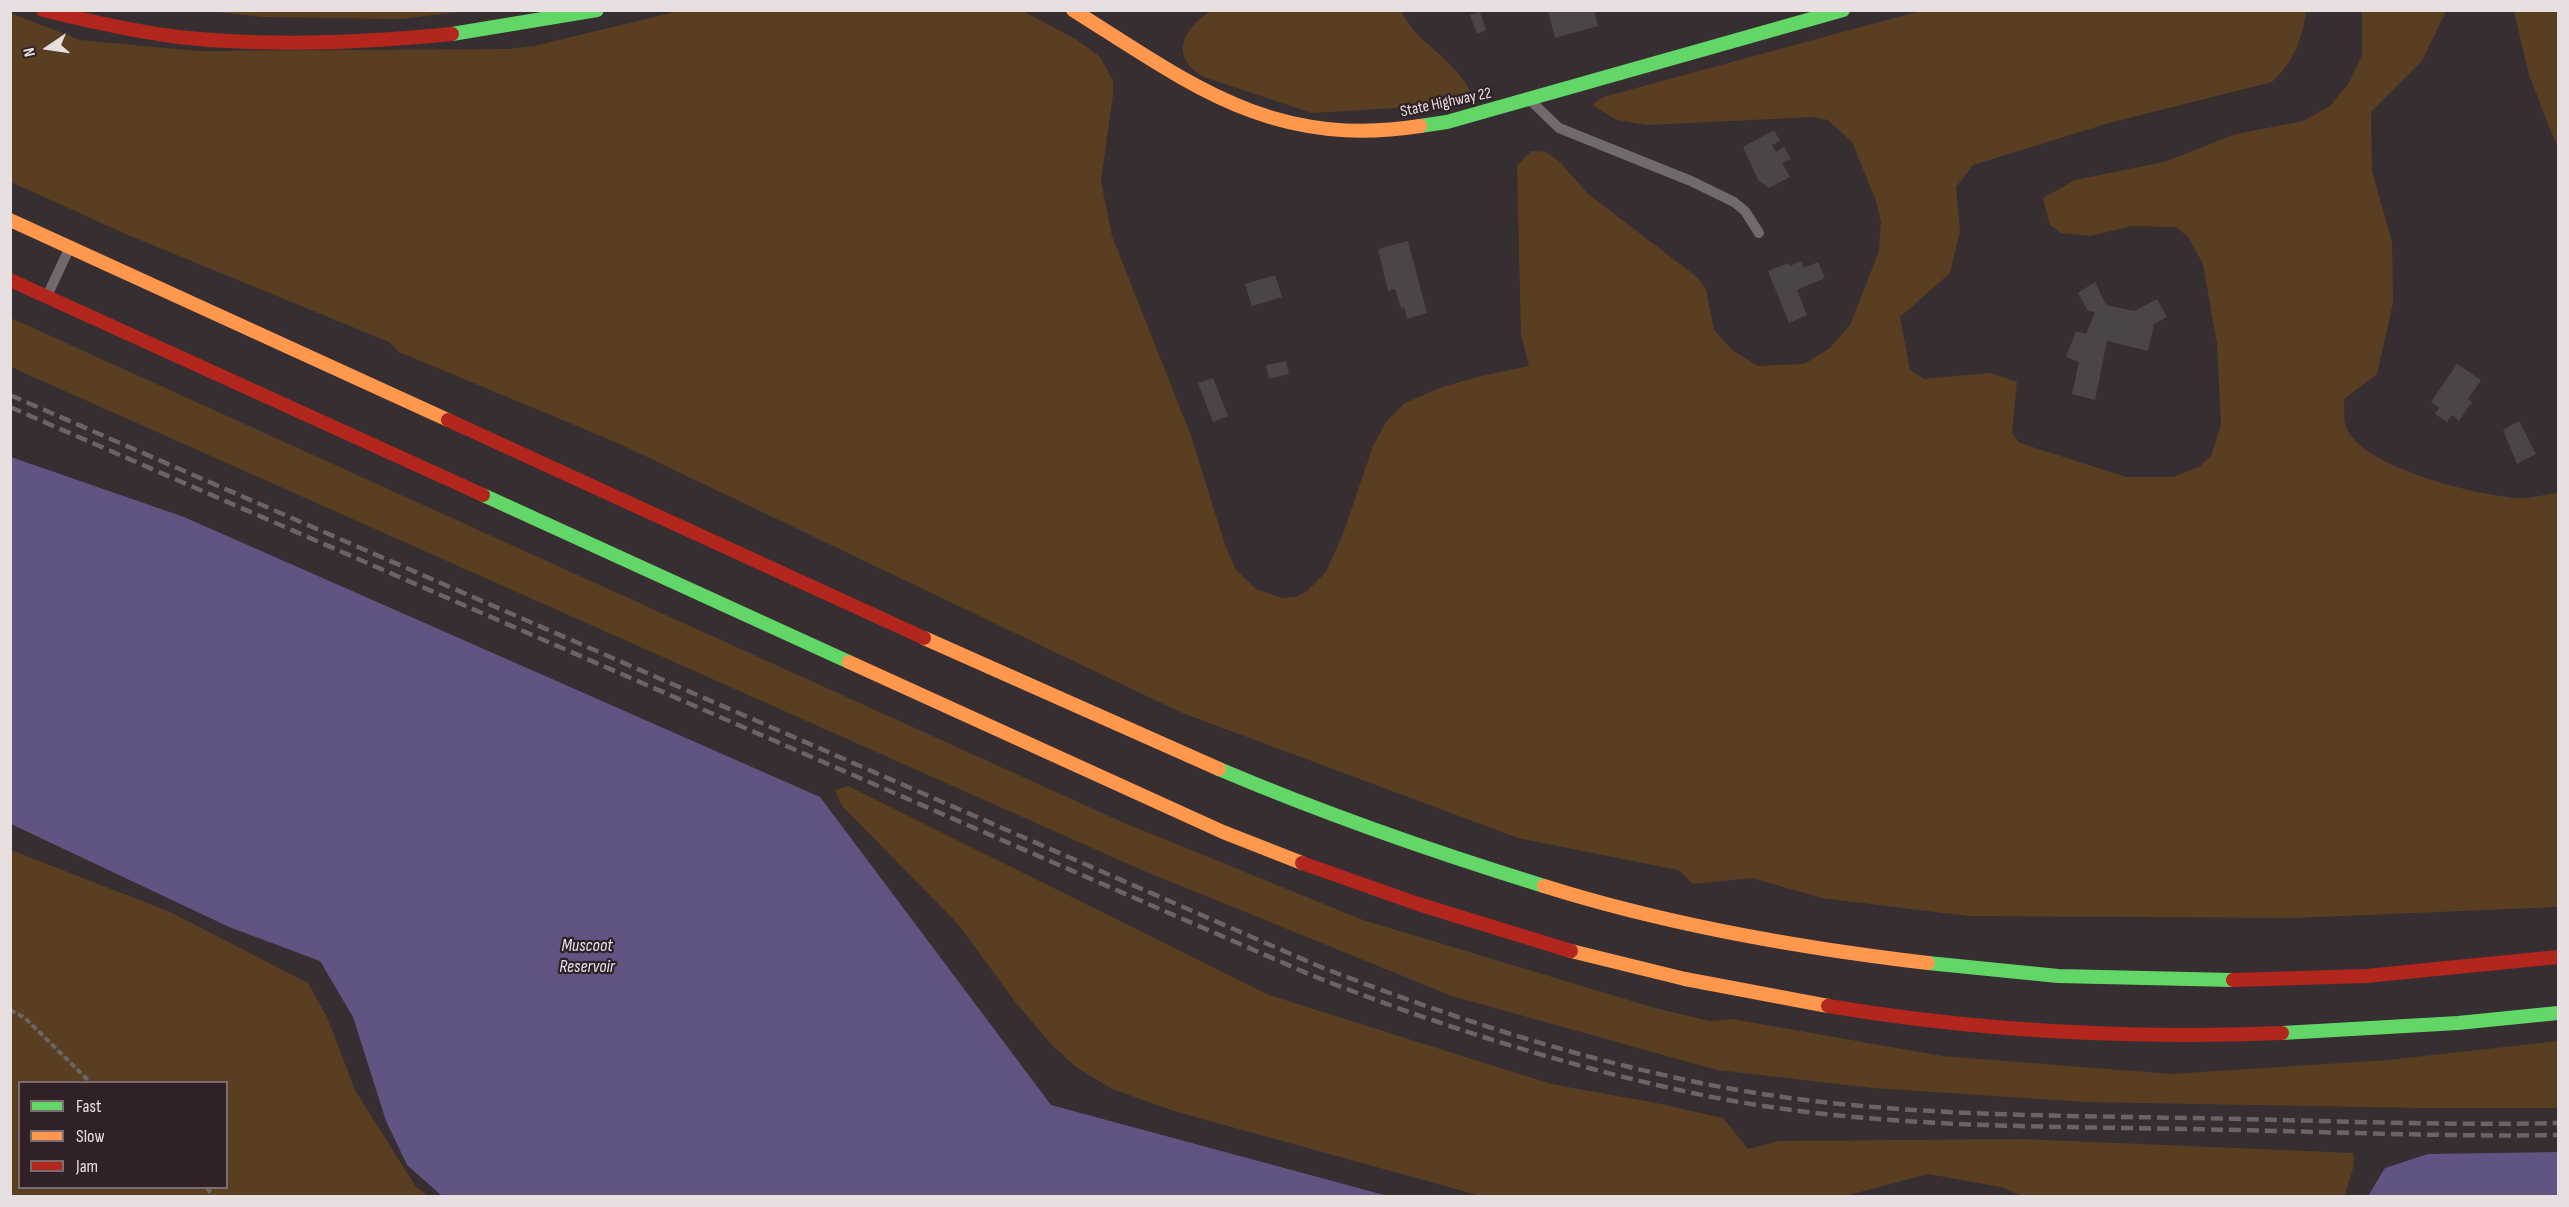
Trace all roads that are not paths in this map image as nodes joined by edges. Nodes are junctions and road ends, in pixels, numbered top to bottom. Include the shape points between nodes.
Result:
1 (43, 10) edge
2 (597, 10) edge
3 (1073, 10) edge
4 (1843, 10) edge
5 (1089, 15) edge
6 (1530, 100) junction
7 (10, 220) edge
8 (1759, 233) dead end
9 (69, 247) junction
10 (10, 280) edge
11 (46, 297) junction
12 (2559, 957) edge
13 (2559, 1013) edge

1 - 2 main road via 176,36 287,43 458,33
3 - 5 main road, State Highway 22
4 - 6 main road, State Highway 22
5 - 6 main road, State Highway 22 via 1150,61 1220,100 1251,113 1309,128 1342,132 1413,129
6 - 8 lane via 1559,128 1734,202 1746,211
7 - 9 main road
9 - 11 lane
9 - 12 main road via 1234,777 1428,851 1552,889 1656,916 1869,956 2081,976 2299,979 2408,973
10 - 11 main road
11 - 13 main road via 1223,832 1337,878 1537,942 1754,993 1872,1012 2053,1029 2190,1035 2301,1034 2412,1029

